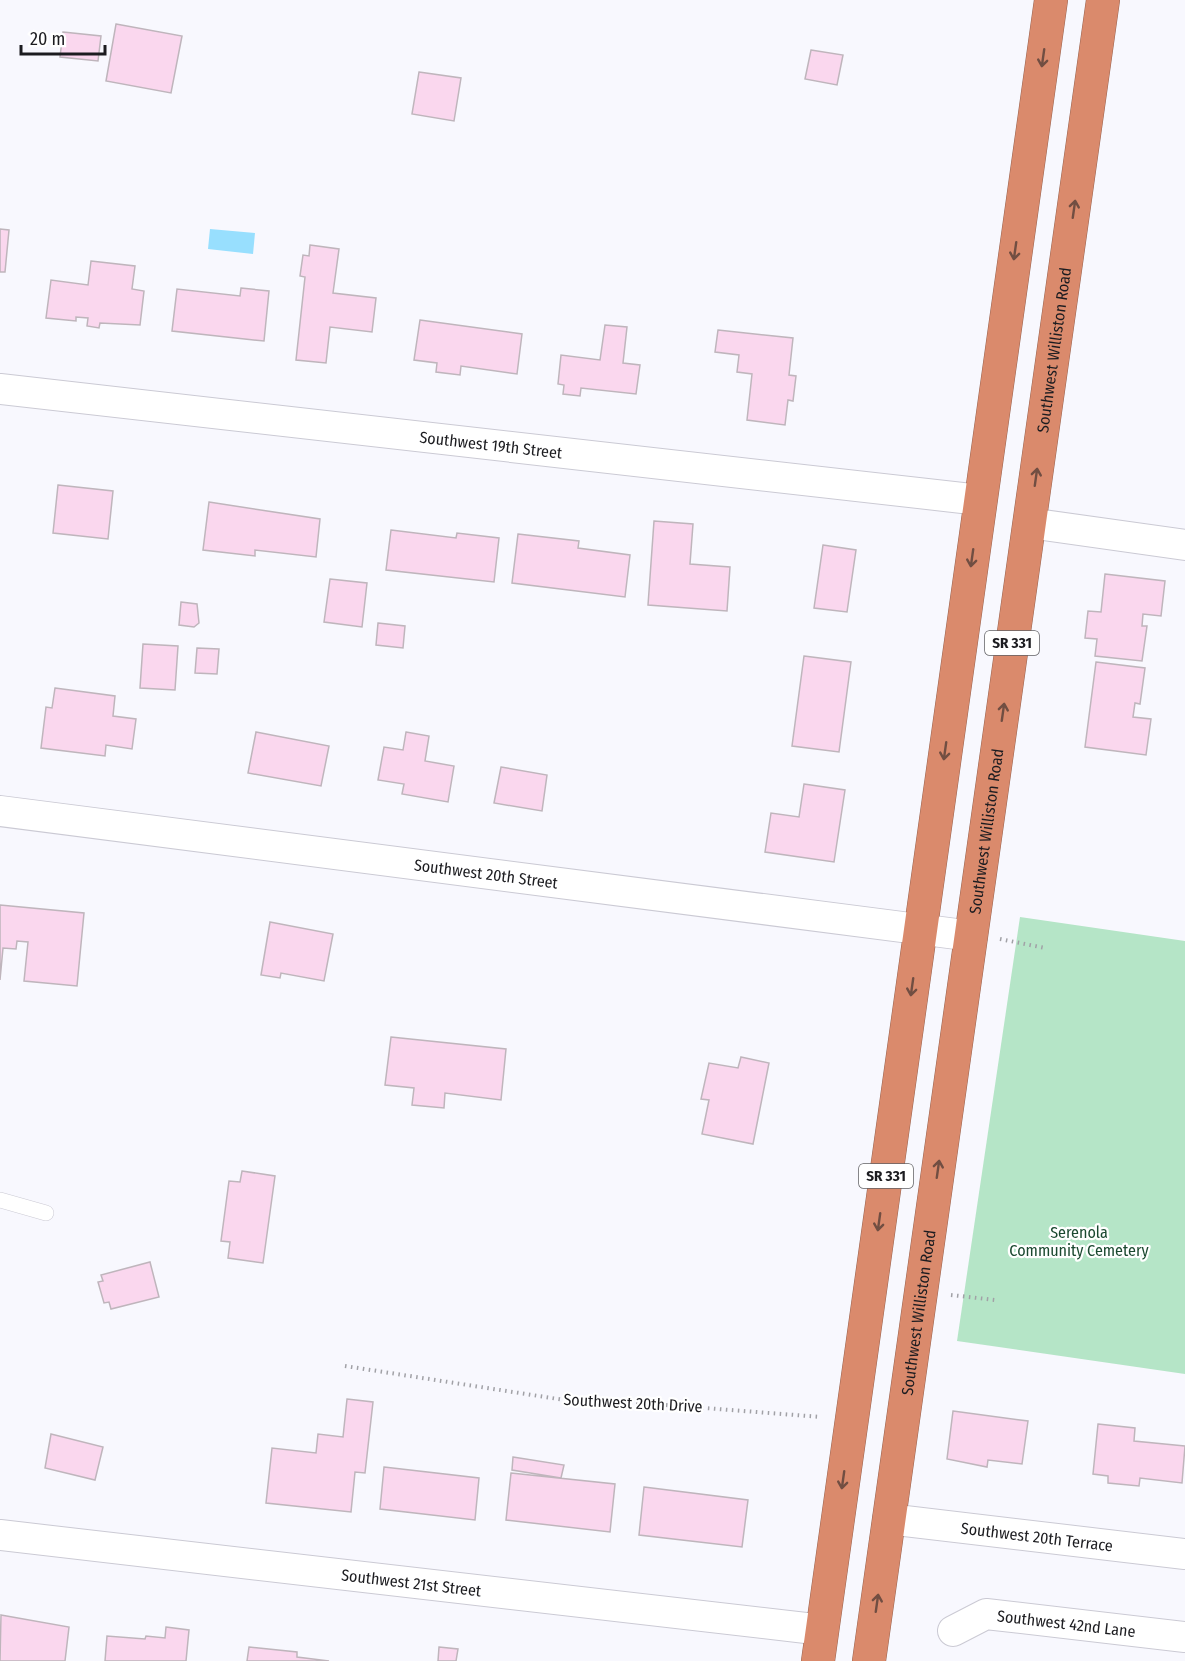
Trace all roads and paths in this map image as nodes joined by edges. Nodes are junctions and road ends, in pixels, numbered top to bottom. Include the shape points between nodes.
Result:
1 (1051, 0) edge
2 (1100, 0) edge
3 (0, 389) edge
4 (980, 500) junction
5 (1029, 523) junction
6 (1185, 545) edge
7 (0, 811) edge
8 (920, 929) junction
9 (972, 936) junction
10 (1045, 948) dead end
11 (0, 1200) edge
12 (46, 1213) dead end
13 (921, 1292) junction
14 (995, 1300) dead end
15 (345, 1366) dead end
16 (851, 1422) junction
17 (888, 1519) junction
18 (0, 1535) edge
19 (1185, 1554) edge
20 (953, 1631) dead end
21 (1185, 1637) edge
22 (820, 1645) edge
23 (869, 1661) edge

1 -> 4 highway, SR 331
5 -> 2 highway, Southwest Williston Road / SR 331
3 - 4 street, Southwest 19th Street
4 -> 8 highway, SR 331
5 - 6 street
9 -> 5 highway, Southwest Williston Road / SR 331
7 - 8 street, Southwest 20th Street
8 - 9 street, Southwest 20th Street
8 -> 16 highway, SR 331
9 - 10 path
13 -> 9 highway, Southwest Williston Road / SR 331
11 - 12 lane
13 - 14 path
13 - 17 highway, Southwest Williston Road / SR 331
15 - 16 path, Southwest 20th Drive via 584,1403 639,1403
16 -> 22 highway, SR 331
17 - 19 street, Southwest 20th Terrace
23 -> 17 highway, Southwest Williston Road / SR 331
18 - 22 street, Southwest 21st Street
20 - 21 street, Southwest 42nd Lane via 986,1614

